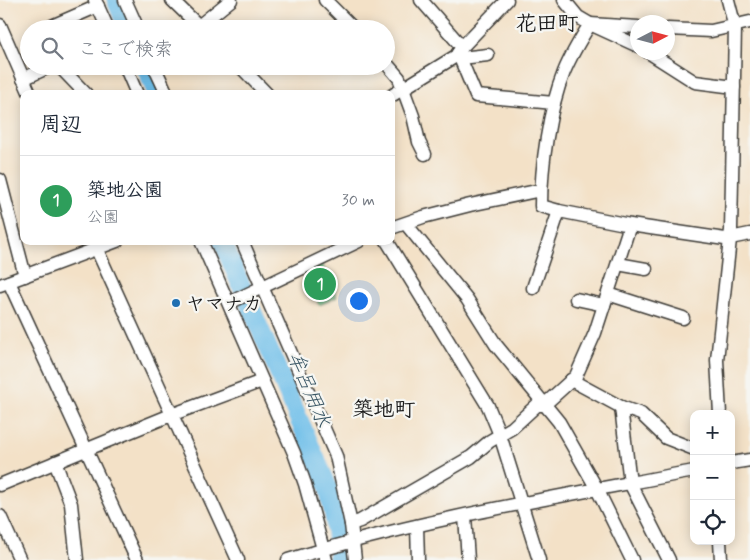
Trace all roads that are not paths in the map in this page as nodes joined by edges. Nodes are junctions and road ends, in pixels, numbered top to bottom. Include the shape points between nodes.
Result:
1 (125, 0) edge
2 (172, 0) edge
3 (231, 0) edge
4 (325, 0) edge
5 (421, 0) edge
6 (507, 0) edge
7 (564, 0) edge
8 (728, 0) edge
9 (97, 3) edge
10 (63, 20) edge
11 (104, 20) edge
12 (134, 20) edge
13 (191, 20) edge
14 (208, 20) edge
15 (345, 20) edge
16 (750, 22) edge
17 (590, 24) junction
18 (0, 25) edge
19 (630, 26) edge
20 (736, 27) junction
21 (675, 29) edge
22 (630, 42) edge
23 (460, 53) junction
24 (488, 55) dead end
25 (661, 60) edge
26 (20, 72) edge
27 (395, 73) edge
28 (21, 75) edge
29 (32, 75) edge
30 (68, 75) edge
31 (128, 75) edge
32 (158, 75) edge
33 (249, 75) edge
34 (23, 79) junction
35 (734, 87) junction
36 (28, 90) edge
37 (82, 90) edge
38 (135, 90) edge
39 (165, 90) edge
40 (263, 90) edge
41 (397, 93) edge
42 (554, 103) junction
43 (425, 154) dead end
44 (0, 180) edge
45 (541, 190) junction
46 (559, 212) junction
47 (406, 224) junction
48 (630, 225) junction
49 (395, 227) edge
50 (750, 234) edge
51 (730, 238) junction
52 (95, 245) edge
53 (204, 245) edge
54 (242, 245) edge
55 (351, 245) edge
56 (389, 245) edge
57 (618, 264) junction
58 (646, 268) dead end
59 (25, 276) junction
60 (4, 284) edge
61 (532, 288) dead end
62 (246, 295) junction
63 (576, 299) dead end
64 (606, 299) junction
65 (683, 318) dead end
66 (262, 380) junction
67 (571, 380) junction
68 (544, 405) junction
69 (621, 408) junction
70 (720, 410) edge
71 (171, 415) junction
72 (500, 435) junction
73 (690, 447) edge
74 (86, 450) junction
75 (750, 460) edge
76 (55, 462) junction
77 (735, 462) edge
78 (690, 472) edge
79 (630, 483) junction
80 (0, 486) edge
81 (597, 489) junction
82 (522, 504) junction
83 (0, 516) edge
84 (465, 516) junction
85 (351, 524) junction
86 (417, 526) junction
87 (720, 545) edge
88 (335, 548) edge
89 (20, 560) edge
90 (77, 560) edge
91 (137, 560) edge
92 (238, 560) edge
93 (288, 560) edge
94 (355, 560) edge
95 (418, 560) edge
96 (468, 560) edge
97 (539, 560) edge
98 (632, 560) edge
99 (670, 560) edge
100 (721, 560) edge

1 - 12 street
2 - 13 street
3 - 14 street
4 - 15 street
5 - 23 street
6 - 23 street
7 - 17 street
8 - 20 street
9 - 10 street
9 - 11 street
16 - 20 street
17 - 19 street
17 - 22 street
17 - 42 street via 574,50
18 - 26 street
20 - 21 street via 711,31
20 - 35 street
23 - 24 street
23 - 41 street
23 - 42 street via 476,96
25 - 35 street via 695,82
27 - 41 street via 399,78
28 - 34 street
29 - 34 street
30 - 37 street
31 - 38 street
32 - 39 street
33 - 40 street
34 - 36 street
35 - 51 street
41 - 43 street via 413,116
42 - 45 street
44 - 59 street
45 - 46 street via 541,206
45 - 47 street via 470,204
46 - 48 street
46 - 61 street
47 - 49 street
47 - 68 street
48 - 51 street
48 - 57 street
50 - 51 street
51 - 70 street via 717,360
52 - 59 street
52 - 71 street
53 - 62 street
54 - 62 street
55 - 62 street
56 - 72 street via 488,406
57 - 58 street
57 - 64 street
59 - 60 street
60 - 74 street
62 - 66 street
62 - 85 street via 336,456
63 - 64 street
64 - 65 street
64 - 67 street via 593,338 576,376
66 - 71 street
66 - 88 street
67 - 68 street
67 - 69 street
68 - 72 street via 537,405
68 - 81 street via 559,422
69 - 73 street via 641,414 666,438
69 - 79 street
71 - 74 street
71 - 92 street
72 - 82 street
72 - 85 street via 471,457
74 - 76 street
74 - 91 street
75 - 77 street
76 - 80 street
76 - 90 street via 71,504
78 - 79 street
79 - 81 street
79 - 99 street
81 - 82 street
81 - 98 street
82 - 84 street
82 - 97 street
83 - 89 street
84 - 86 street
84 - 96 street
85 - 88 street
86 - 88 street
86 - 95 street
87 - 100 street
88 - 93 street
88 - 94 street

